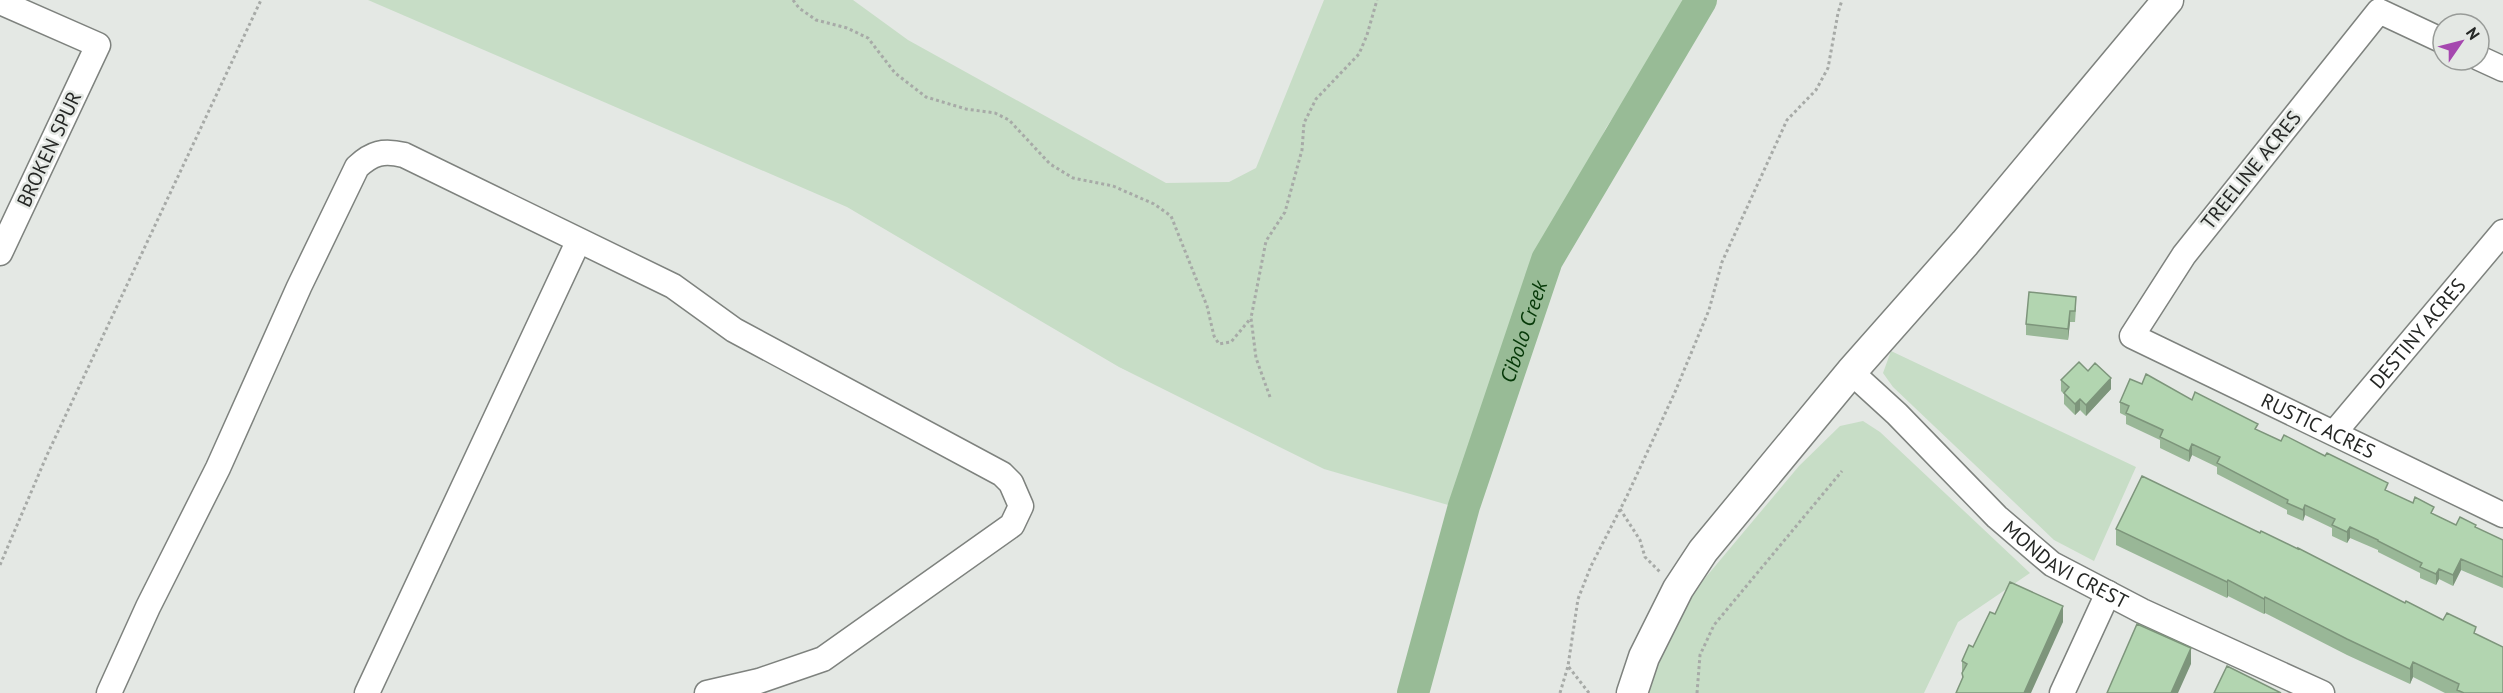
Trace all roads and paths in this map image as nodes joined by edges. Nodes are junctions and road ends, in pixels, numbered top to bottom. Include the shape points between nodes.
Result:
1 (261, 0) edge
2 (793, 0) edge
3 (1377, 0) edge
4 (1842, 0) edge
5 (2168, 0) edge
6 (0, 2) edge
7 (2431, 35) edge
8 (2503, 232) edge
9 (578, 242) junction
10 (0, 253) edge
11 (1251, 318) junction
12 (2132, 336) joint
13 (1851, 372) junction
14 (1270, 397) dead end
15 (2334, 433) junction
16 (1842, 471) dead end
17 (1620, 509) junction
18 (2503, 515) edge
19 (0, 565) edge
20 (1678, 589) junction
21 (2108, 593) junction
22 (1568, 666) junction
23 (109, 693) edge
24 (367, 693) edge
25 (707, 693) edge
26 (1560, 693) edge
27 (1589, 693) edge
28 (1632, 693) edge
29 (1697, 693) edge
30 (2062, 693) edge
31 (2322, 693) edge

1 - 19 path via 47,454
2 - 11 path via 816,20 868,38 895,73 926,97 1010,120 1050,164 1073,178 1113,186 1171,216 1219,344 1231,342
3 - 11 path via 1359,54 1316,99 1304,123 1294,183 1285,212 1266,241
4 - 17 path via 1828,68 1816,90 1787,120 1722,262 1709,310 1675,392
5 - 13 main road via 1965,243
6 - 10 street, BROKEN SPUR via 98,45
7 - 12 street, TREELINE ACRES via 2379,11 2184,255
8 - 15 street, DESTINY ACRES
9 - 23 street via 404,155 387,151 370,155 357,167
9 - 24 street
9 - 25 street via 674,286 734,330 1002,474 1029,507 1012,525 824,659
11 - 14 path via 1256,358
12 - 15 street, RUSTIC ACRES
13 - 20 main road via 1703,551
13 - 21 street, MONDAVI CREST via 2036,551 2052,564
15 - 18 street, RUSTIC ACRES
16 - 29 path via 1714,625 1700,654
17 - 20 path via 1640,540 1645,557
17 - 22 path via 1578,599
20 - 28 main road via 1644,657
21 - 30 street
21 - 31 street, MONDAVI CREST
22 - 26 path
22 - 27 path

